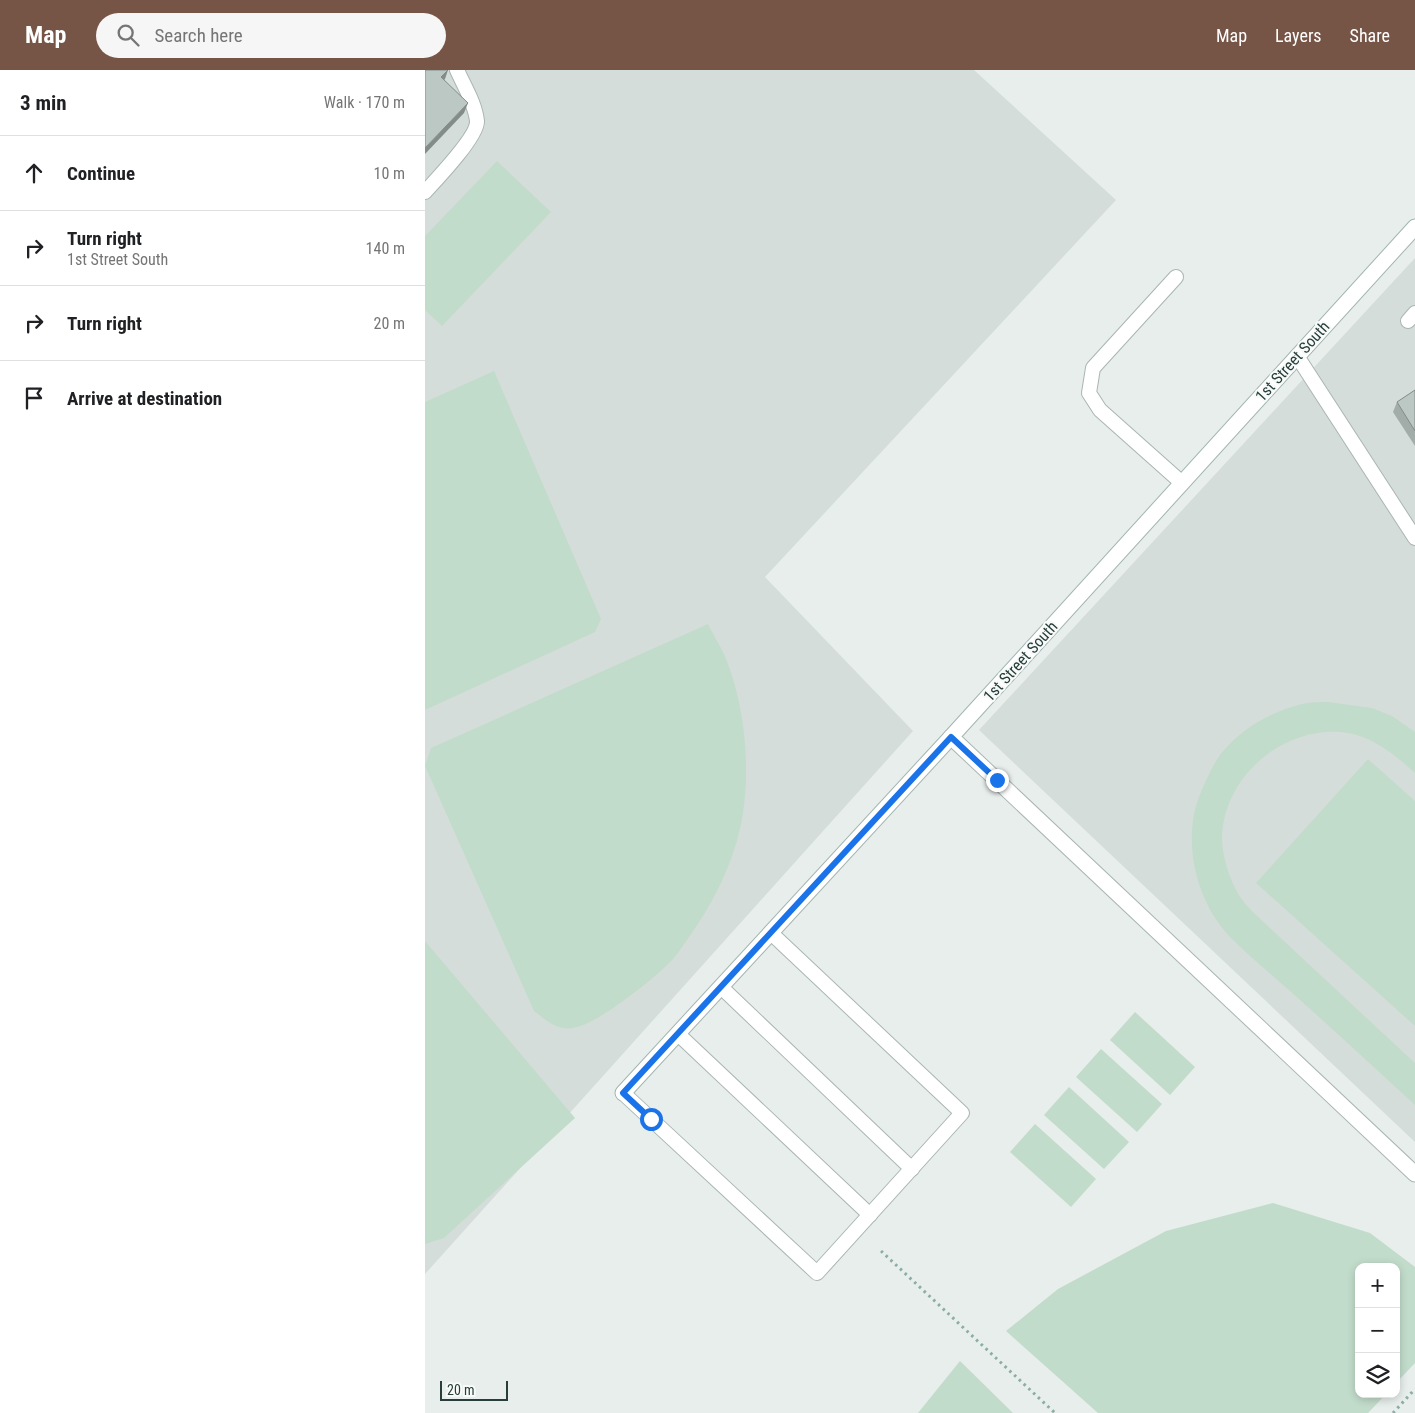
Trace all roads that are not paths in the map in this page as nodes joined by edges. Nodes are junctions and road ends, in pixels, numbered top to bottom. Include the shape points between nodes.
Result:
1 (457, 70) edge
2 (425, 192) edge
3 (1415, 227) edge
4 (1177, 277) dead end
5 (1297, 356) junction
6 (1182, 482) junction
7 (1415, 538) edge
8 (951, 737) junction
9 (771, 933) junction
10 (721, 987) junction
11 (678, 1034) junction
12 (623, 1093) joint
13 (912, 1169) junction
14 (1415, 1174) edge
15 (870, 1215) junction

1 - 2 lane via 477,123 470,139
3 - 5 street, 1st Street South
4 - 6 lane via 1093,368 1089,393 1100,410
5 - 6 street, 1st Street South
5 - 7 lane
6 - 8 street, 1st Street South
8 - 9 street, 1st Street South
8 - 14 street
9 - 10 street, 1st Street South
9 - 13 lane via 963,1113
10 - 11 street, 1st Street South
10 - 13 lane
11 - 12 street, 1st Street South
11 - 15 lane
12 - 15 lane via 817,1273
13 - 15 lane

